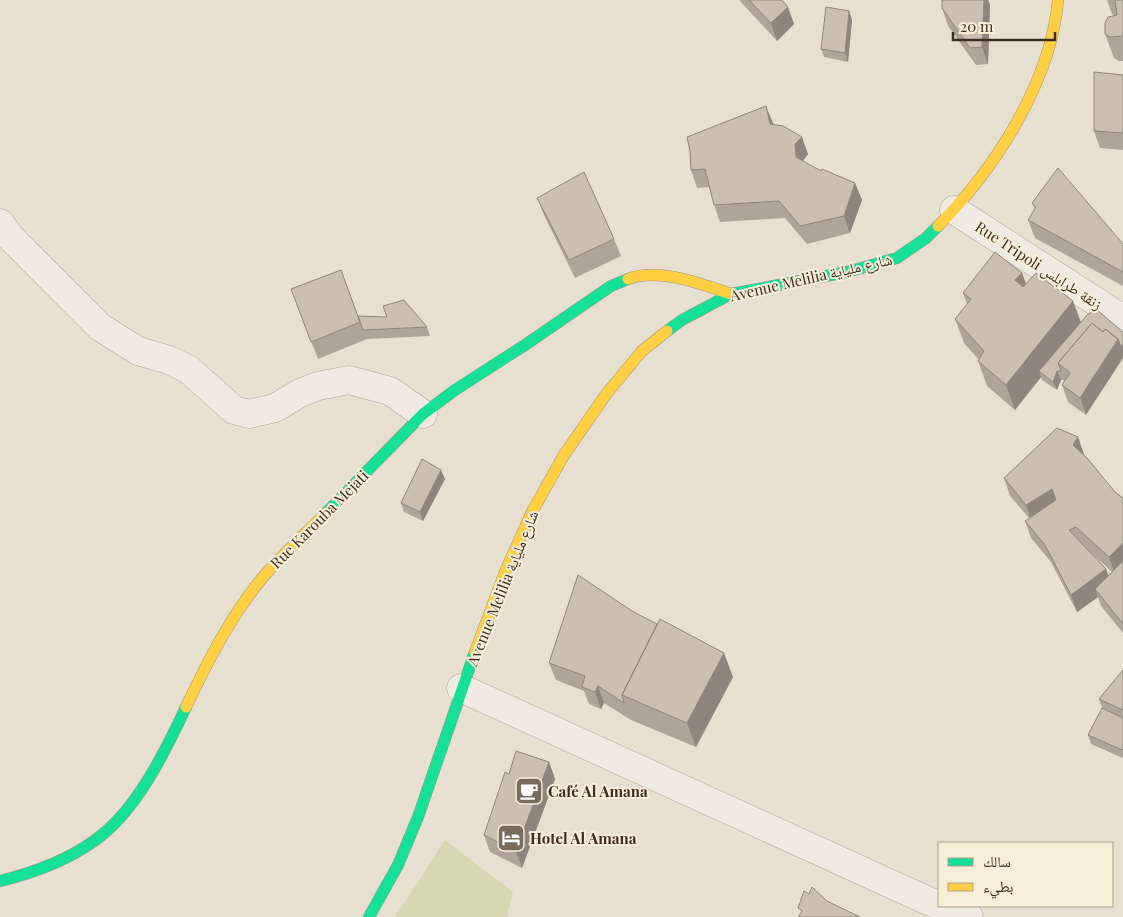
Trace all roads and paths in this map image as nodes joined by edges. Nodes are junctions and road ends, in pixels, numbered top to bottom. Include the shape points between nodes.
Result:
1 (1058, 0) edge
2 (954, 210) junction
3 (0, 223) edge
4 (731, 294) junction
5 (1123, 319) edge
6 (423, 414) junction
7 (461, 688) junction
8 (0, 881) edge
9 (932, 911) edge
10 (369, 917) edge
11 (969, 917) edge

1 - 2 street, Avenue Melilia شارع ملياية via 1042,70 1015,126 987,169
2 - 4 street, Avenue Melilia شارع ملياية via 926,238 897,258 847,272
2 - 5 street, Rue Tripoli زنقة طرابلس
3 - 6 street via 100,327 138,351 188,369 234,410 249,414 275,408 309,390 349,380 390,390
4 - 6 street, Rue Karouba Mejati via 692,281 654,275 636,276 611,286
4 - 7 street, Avenue Melilia شارع ملياية via 682,320 642,352 607,393 564,455 532,512 505,572
6 - 8 street, Rue Karouba Mejati via 264,576 238,610 211,654 164,753 118,820 95,841 67,857 29,874
7 - 9 street
7 - 10 street, Avenue Melilia شارع ملياية via 418,817
9 - 11 street

